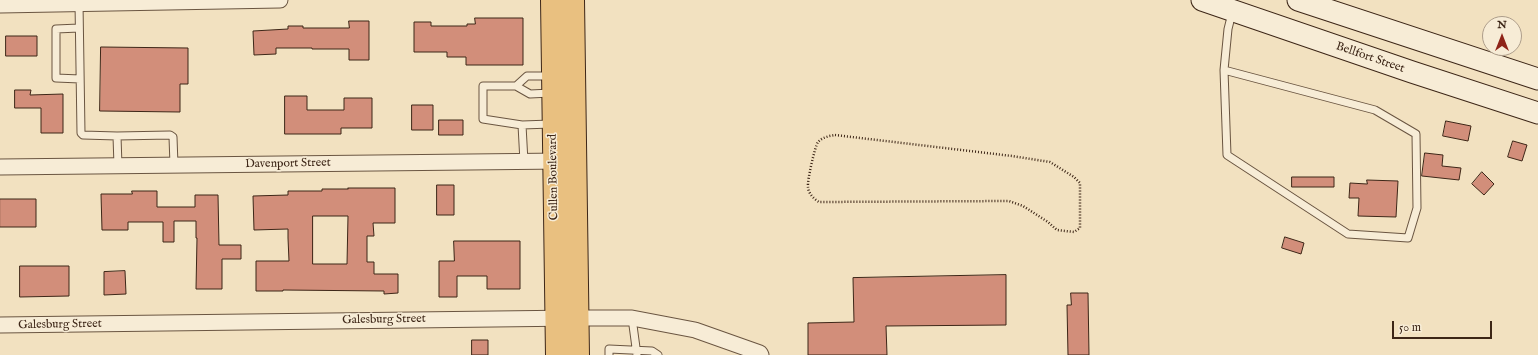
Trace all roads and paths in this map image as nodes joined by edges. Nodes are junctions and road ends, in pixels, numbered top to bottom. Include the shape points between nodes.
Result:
1 (280, 0) edge
2 (552, 0) edge
3 (574, 0) edge
4 (1202, 0) edge
5 (1298, 0) edge
6 (188, 1) edge
7 (29, 2) edge
8 (79, 4) junction
9 (0, 5) edge
10 (1234, 5) edge
11 (80, 28) junction
12 (1423, 42) junction
13 (1224, 70) junction
14 (1412, 72) junction
15 (80, 79) junction
16 (1538, 79) edge
17 (553, 84) junction
18 (516, 86) junction
19 (1538, 113) edge
20 (553, 124) junction
21 (522, 125) junction
22 (117, 136) junction
23 (554, 161) junction
24 (524, 162) junction
25 (575, 162) junction
26 (174, 165) junction
27 (118, 166) junction
28 (0, 167) edge
29 (1074, 177) joint
30 (567, 318) junction
31 (632, 318) junction
32 (0, 325) edge
33 (637, 353) edge
34 (557, 355) edge
35 (578, 355) edge
36 (609, 355) edge
37 (658, 355) edge
38 (762, 355) edge

1 - 6 street
2 - 17 main road, Cullen Boulevard
3 - 25 main road, Cullen Boulevard
4 - 10 main road, Bellfort Street
5 - 12 main road
6 - 8 street
7 - 8 street
7 - 9 street
8 - 11 lane
10 - 13 lane via 1228,29
10 - 14 main road, Bellfort Street
11 - 15 lane
11 - 15 lane via 56,29 56,78
12 - 14 main road
12 - 16 main road
13 - 13 lane via 1227,155 1348,234 1408,238 1417,208 1416,134 1375,110
14 - 19 main road, Bellfort Street
15 - 22 lane via 81,133
17 - 18 lane via 530,94
17 - 18 lane via 527,76
17 - 20 main road, Cullen Boulevard
18 - 21 lane via 484,86 483,119
20 - 21 lane
20 - 23 main road, Cullen Boulevard
21 - 24 lane
22 - 26 lane via 170,135
22 - 27 lane
23 - 24 street, Davenport Street
23 - 25 street, Davenport Street
23 - 30 main road, Cullen Boulevard
24 - 26 street, Davenport Street
25 - 30 main road, Cullen Boulevard
26 - 27 street, Davenport Street
27 - 28 street, Davenport Street
29 - 29 path via 1080,183 1080,228 1074,232 1057,230 1023,206 1009,201 819,202 813,198 808,188 817,143 824,137 835,135 1050,162
30 - 31 street, Galesburg Street
30 - 32 street, Galesburg Street
30 - 34 main road, Cullen Boulevard
30 - 35 main road, Cullen Boulevard
31 - 33 lane
31 - 38 street, Galesburg Street via 695,330
33 - 36 lane via 609,349
33 - 37 lane via 652,351

